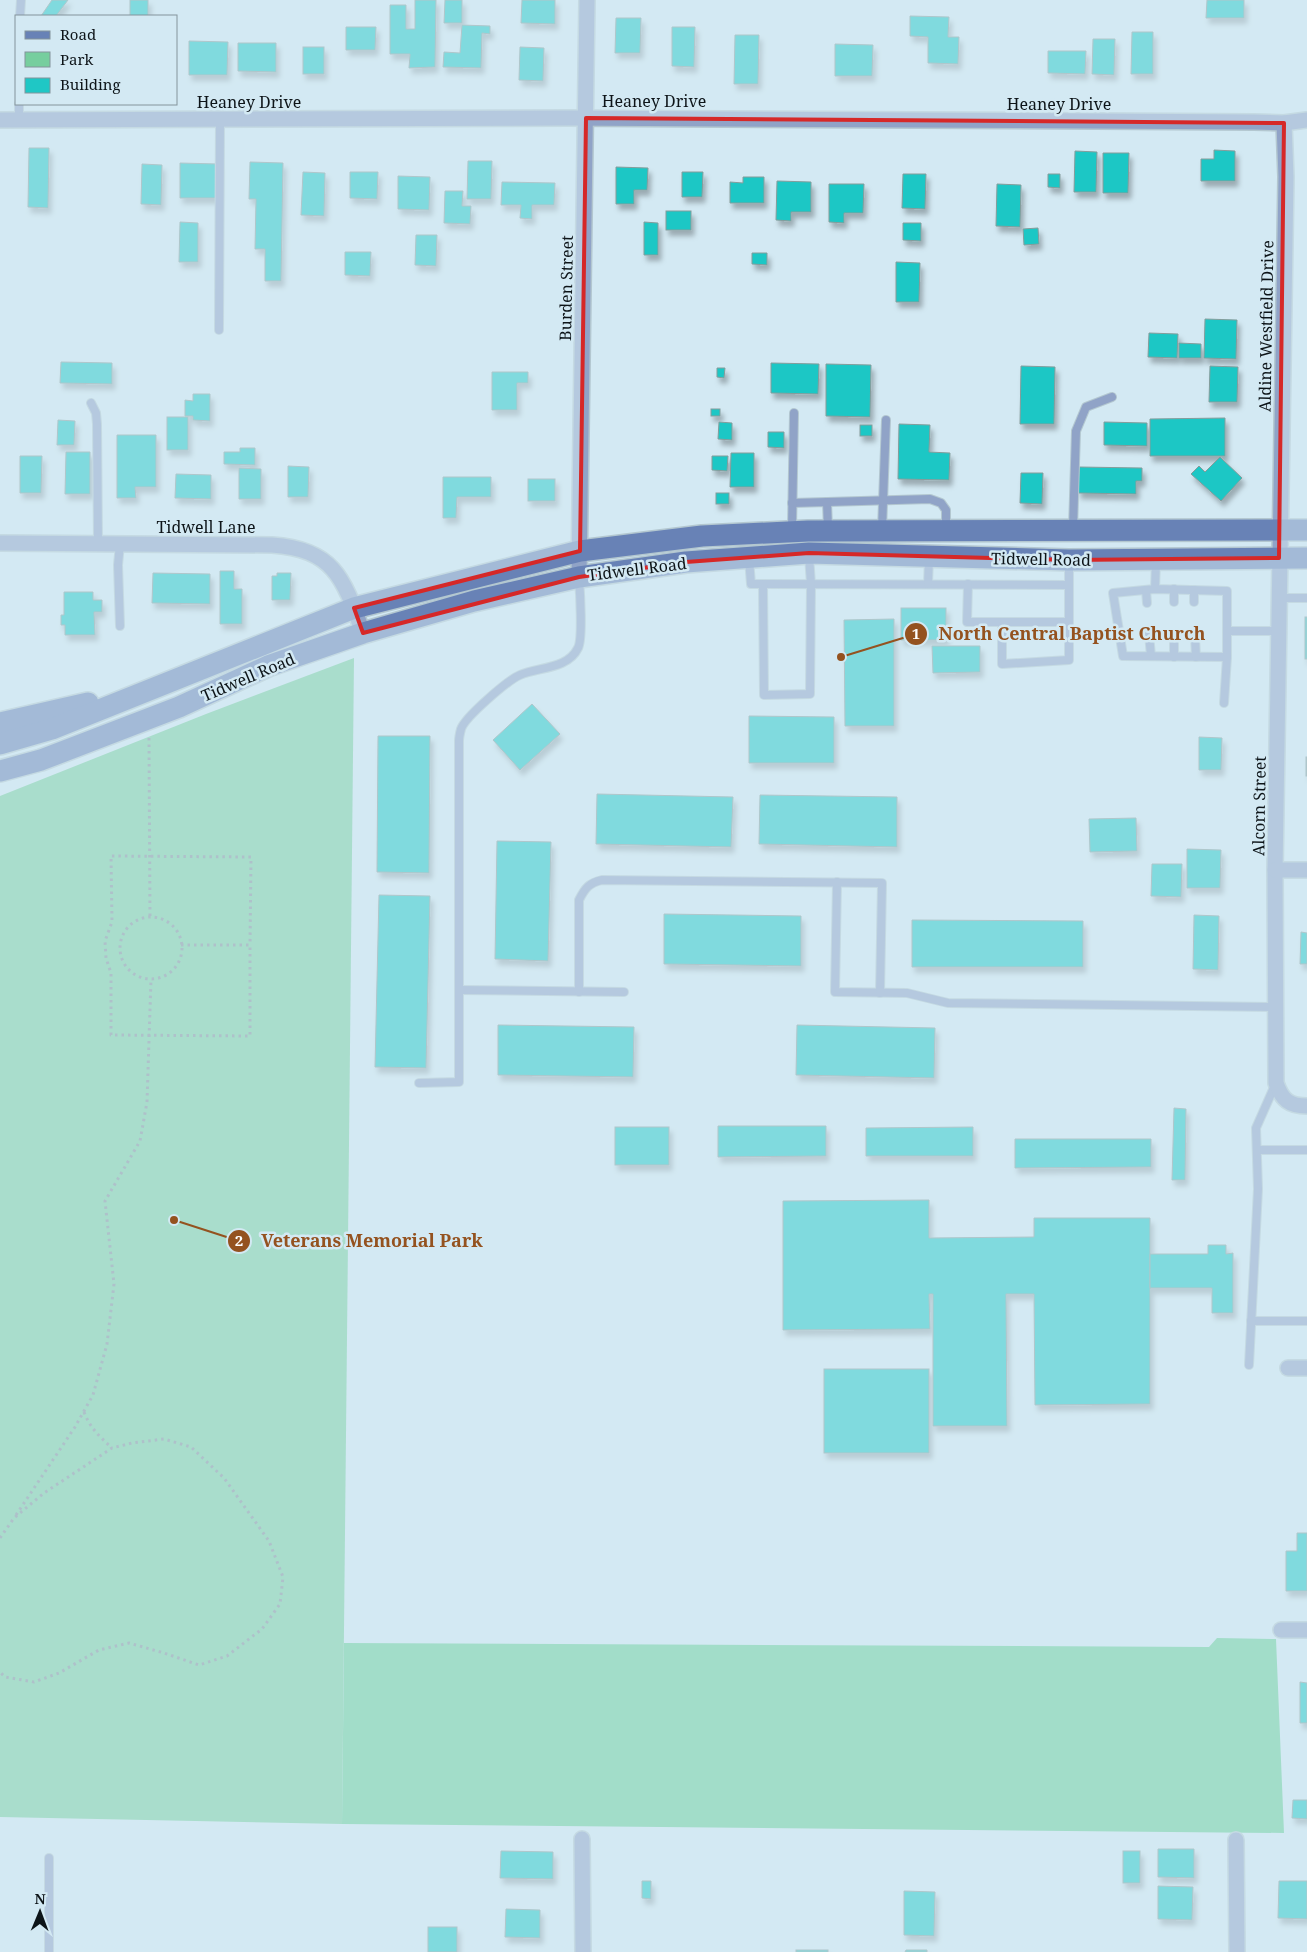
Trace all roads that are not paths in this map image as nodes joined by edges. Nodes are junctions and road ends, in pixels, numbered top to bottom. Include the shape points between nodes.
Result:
1 (20, 0) edge
2 (587, 0) edge
3 (20, 15) edge
4 (20, 105) edge
5 (586, 118) junction
6 (220, 119) junction
7 (0, 120) edge
8 (19, 120) junction
9 (1307, 120) edge
10 (1284, 124) junction
11 (219, 330) dead end
12 (1112, 397) dead end
13 (91, 403) dead end
14 (794, 413) dead end
15 (886, 420) dead end
16 (882, 500) junction
17 (827, 502) junction
18 (792, 503) junction
19 (1280, 529) junction
20 (882, 530) junction
21 (1307, 530) edge
22 (809, 531) junction
23 (946, 531) junction
24 (1073, 531) junction
25 (0, 543) edge
26 (98, 544) junction
27 (120, 544) junction
28 (580, 551) junction
29 (808, 553) junction
30 (929, 556) junction
31 (748, 558) junction
32 (1280, 558) junction
33 (1307, 558) edge
34 (1156, 559) junction
35 (1069, 560) junction
36 (579, 576) junction
37 (763, 584) junction
38 (811, 584) junction
39 (928, 584) junction
40 (968, 584) junction
41 (1069, 585) junction
42 (1155, 589) junction
43 (1174, 589) junction
44 (1146, 590) junction
45 (1194, 590) junction
46 (1279, 598) junction
47 (1307, 598) edge
48 (1174, 602) dead end
49 (1194, 602) dead end
50 (1147, 603) dead end
51 (354, 608) junction
52 (1002, 622) junction
53 (1069, 622) junction
54 (120, 626) dead end
55 (1227, 631) junction
56 (1279, 631) junction
57 (363, 633) junction
58 (1149, 634) dead end
59 (1174, 637) dead end
60 (1195, 637) dead end
61 (1151, 656) junction
62 (1174, 656) junction
63 (1196, 657) junction
64 (1227, 657) junction
65 (173, 682) junction
66 (1224, 703) dead end
67 (0, 723) edge
68 (0, 744) edge
69 (41, 760) junction
70 (0, 771) edge
71 (0, 778) edge
72 (1275, 870) junction
73 (1307, 870) edge
74 (837, 882) junction
75 (459, 990) junction
76 (579, 992) junction
77 (624, 992) dead end
78 (880, 993) junction
79 (1276, 1007) junction
80 (419, 1083) dead end
81 (1276, 1083) junction
82 (1307, 1106) edge
83 (1257, 1150) junction
84 (1307, 1150) edge
85 (1307, 1320) edge
86 (1251, 1321) junction
87 (1249, 1365) dead end
88 (1288, 1368) dead end
89 (1307, 1368) edge
90 (1281, 1630) dead end
91 (1307, 1630) edge
92 (582, 1839) dead end
93 (1236, 1840) dead end
94 (49, 1858) dead end
95 (49, 1952) edge
96 (583, 1952) edge
97 (1237, 1952) edge

1 - 3 lane
2 - 5 street, Burden Street
4 - 8 lane
5 - 6 street, Heaney Drive
5 - 10 street, Heaney Drive
5 - 28 street, Burden Street
6 - 8 street, Heaney Drive
6 - 11 lane
7 - 8 street, Heaney Drive
9 - 10 street, Heaney Drive
10 - 19 street, Aldine Westfield Drive via 1286,178
12 - 24 lane via 1086,407 1076,431
13 - 26 lane via 96,413
14 - 18 lane
15 - 16 lane
16 - 17 lane
16 - 20 lane
16 - 23 lane via 941,503 946,510
17 - 18 lane
17 - 22 lane
18 - 22 lane
19 - 21 main road, Tidwell Road
19 - 24 main road, Tidwell Road
19 - 32 street, Alcorn Street
20 - 22 main road, Tidwell Road
20 - 23 main road, Tidwell Road
22 - 28 main road, Tidwell Road via 702,536
22 - 29 main road
23 - 24 main road, Tidwell Road
24 - 35 main road
25 - 26 street, Tidwell Lane
26 - 27 street, Tidwell Lane
27 - 51 street, Tidwell Lane via 272,545 305,550 336,572 344,582
27 - 54 lane
28 - 36 street, Burden Street
28 - 51 main road, Tidwell Road
29 - 30 main road, Tidwell Road
29 - 31 main road, Tidwell Road
29 - 38 lane
30 - 35 main road, Tidwell Road
30 - 39 lane
31 - 36 main road, Tidwell Road via 686,562
31 - 37 lane via 751,584
32 - 33 main road, Tidwell Road
32 - 34 main road, Tidwell Road
32 - 46 street, Alcorn Street
34 - 35 main road, Tidwell Road
34 - 42 lane
35 - 41 lane
36 - 57 main road, Tidwell Road via 474,601
36 - 75 lane via 579,647 563,662 513,678 470,715 461,728
37 - 38 lane
37 - 38 lane via 764,695 810,694
38 - 39 lane
39 - 40 lane
40 - 41 lane
40 - 52 lane via 967,622
41 - 53 lane
42 - 43 lane
42 - 44 lane
43 - 45 lane
43 - 48 lane
44 - 50 lane
44 - 61 lane via 1113,592 1122,656
45 - 49 lane
45 - 55 lane via 1227,591
46 - 47 lane
46 - 56 street, Alcorn Street
51 - 57 street, Tidwell Lane
51 - 65 main road, Tidwell Road
52 - 53 lane
52 - 53 lane via 1002,664 1069,660
55 - 56 lane
55 - 64 lane
56 - 72 street, Alcorn Street
57 - 69 main road, Tidwell Road via 268,666 179,707
58 - 61 lane
59 - 62 lane
60 - 63 lane
61 - 62 lane
62 - 63 lane
63 - 64 lane
64 - 66 lane
65 - 67 main road
65 - 68 main road, Tidwell Road via 52,729
69 - 70 main road, Tidwell Road
69 - 71 main road
72 - 73 street
72 - 79 street, Alcorn Street
74 - 76 lane via 592,882 579,900
74 - 78 lane via 882,883
74 - 78 lane via 835,992
75 - 76 lane
75 - 80 lane via 459,1082
76 - 77 lane
78 - 79 lane via 907,993 948,1003
79 - 81 street, Alcorn Street
81 - 82 street via 1280,1096 1289,1102
81 - 83 lane via 1256,1128
83 - 84 lane
83 - 86 lane
85 - 86 lane
86 - 87 lane
88 - 89 street
90 - 91 street
92 - 96 street
93 - 97 street
94 - 95 lane

